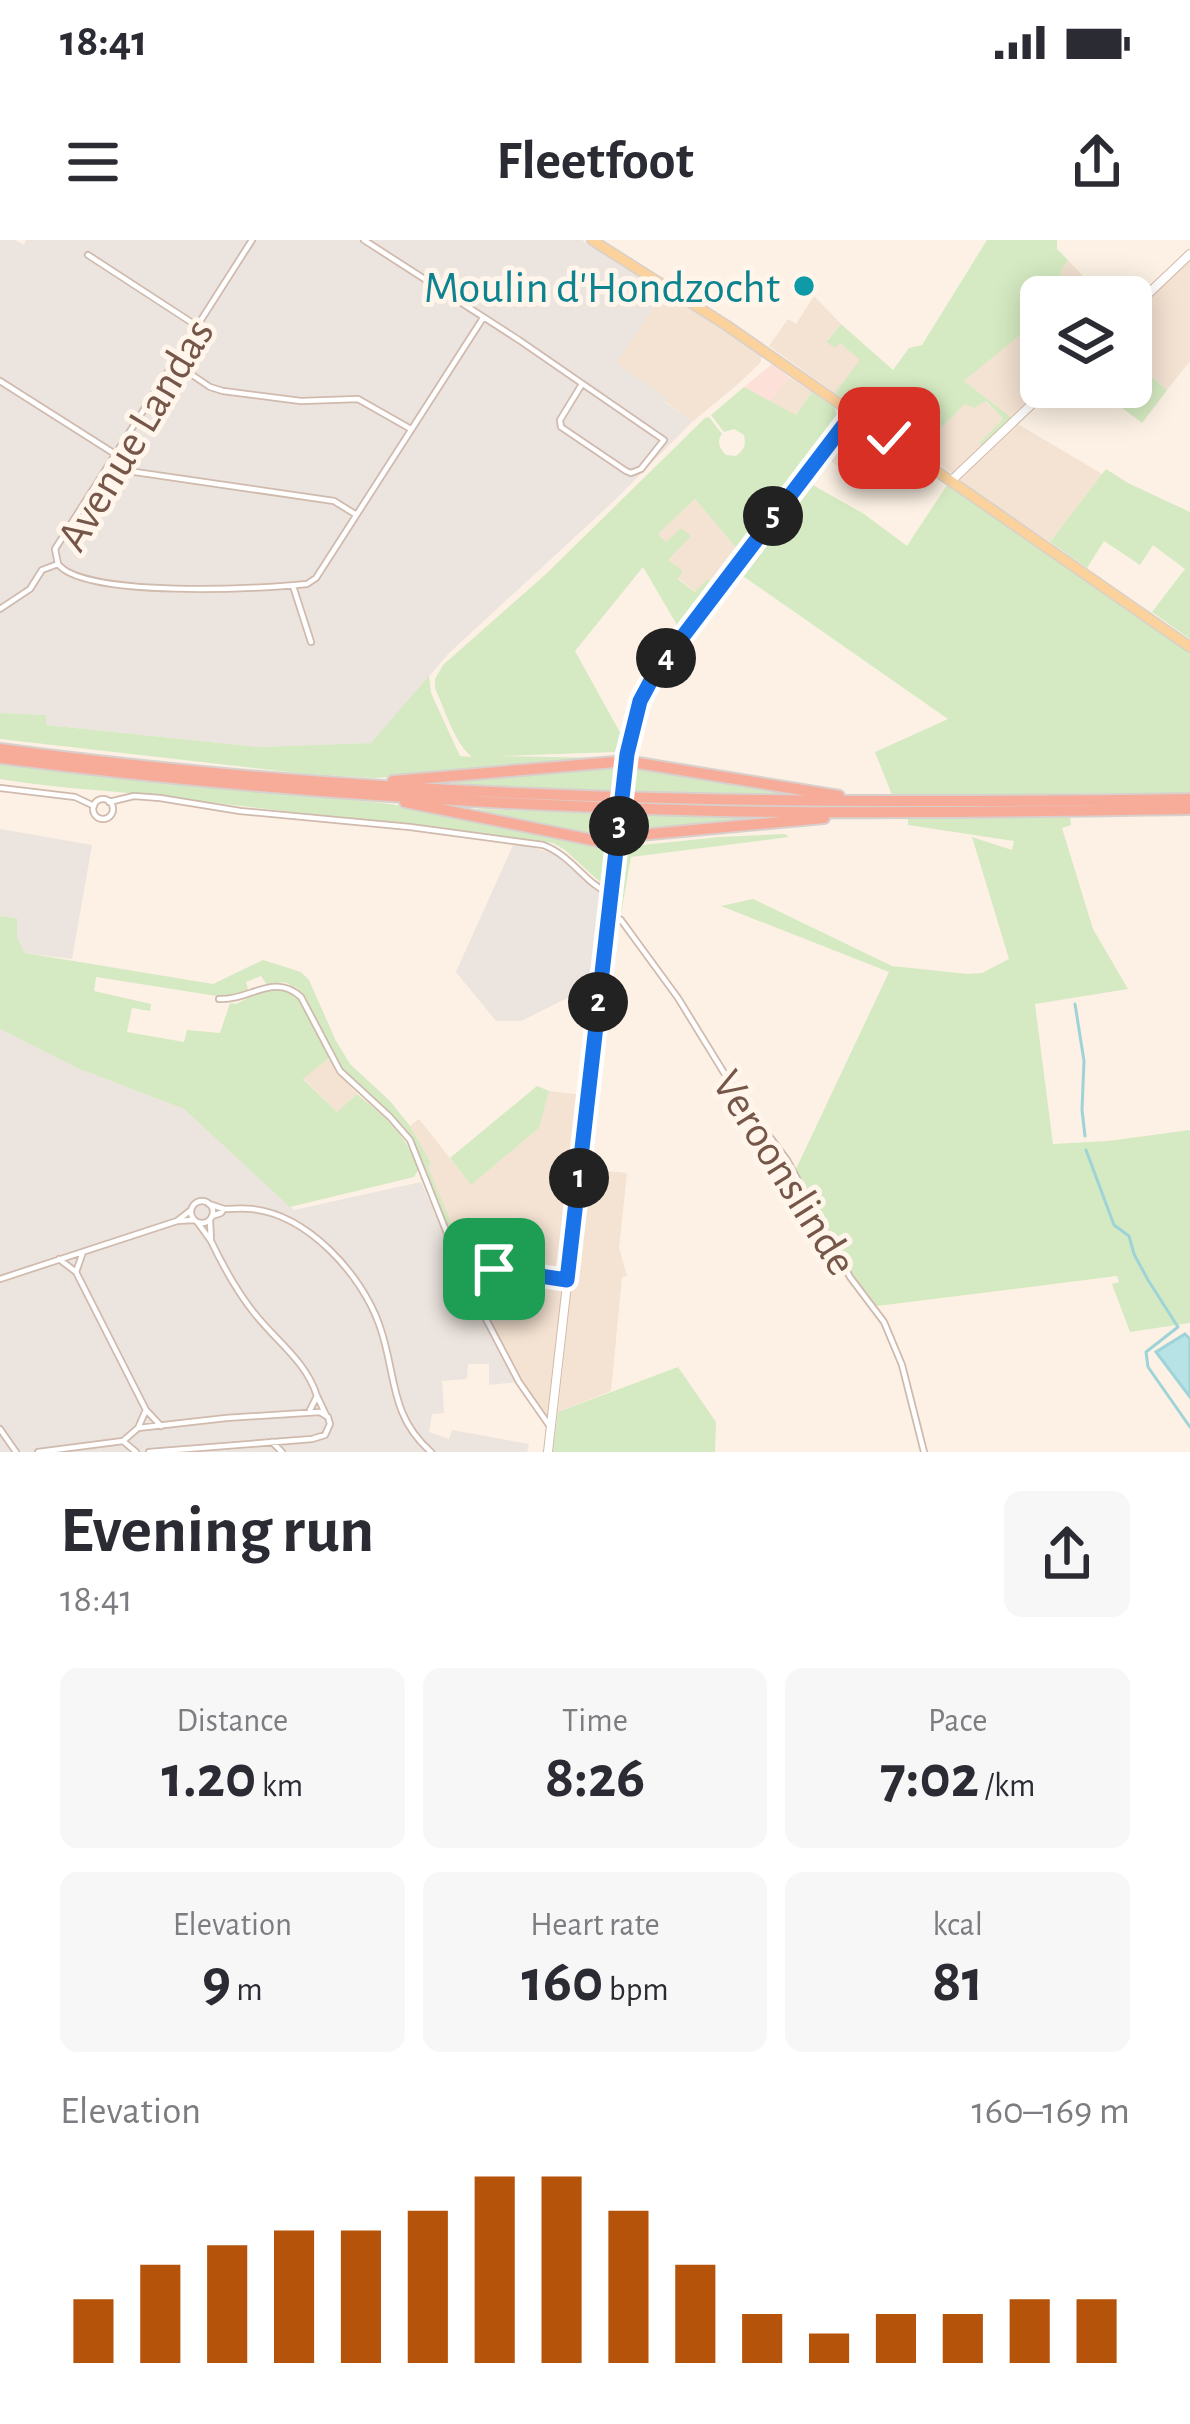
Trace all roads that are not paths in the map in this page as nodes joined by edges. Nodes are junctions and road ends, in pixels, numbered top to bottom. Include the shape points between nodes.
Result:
1 (252, 240) edge
2 (364, 240) edge
3 (592, 240) edge
4 (373, 243) edge
5 (1190, 254) edge
6 (88, 255) dead end
7 (1152, 290) edge
8 (483, 318) junction
9 (196, 326) junction
10 (173, 362) junction
11 (0, 381) edge
12 (582, 384) junction
13 (1028, 408) edge
14 (853, 413) junction
15 (410, 429) junction
16 (113, 456) junction
17 (951, 481) junction
18 (355, 514) junction
19 (58, 564) junction
20 (293, 586) junction
21 (0, 609) edge
22 (311, 642) dead end
23 (1190, 647) edge
24 (0, 749) edge
25 (0, 758) edge
26 (626, 764) junction
27 (337, 786) junction
28 (0, 788) edge
29 (1190, 799) edge
30 (109, 802) junction
31 (865, 803) junction
32 (94, 806) junction
33 (1190, 808) edge
34 (845, 812) junction
35 (618, 837) junction
36 (610, 894) junction
37 (608, 913) junction
38 (219, 999) dead end
39 (209, 1204) junction
40 (224, 1209) junction
41 (191, 1210) junction
42 (211, 1218) junction
43 (177, 1221) junction
44 (196, 1221) junction
45 (211, 1240) junction
46 (84, 1252) junction
47 (58, 1259) junction
48 (467, 1267) dead end
49 (76, 1272) junction
50 (0, 1279) edge
51 (567, 1280) junction
52 (317, 1396) junction
53 (146, 1410) junction
54 (308, 1413) junction
55 (326, 1415) junction
56 (161, 1426) junction
57 (138, 1427) junction
58 (550, 1428) junction
59 (0, 1429) edge
60 (296, 1440) junction
61 (123, 1441) junction
62 (272, 1442) junction
63 (16, 1452) edge
64 (38, 1452) edge
65 (136, 1452) edge
66 (149, 1452) edge
67 (285, 1452) edge
68 (431, 1452) edge
69 (548, 1452) edge
70 (924, 1452) edge

1 - 9 street, Avenue Landas
2 - 4 street
3 - 14 main road
4 - 8 street
5 - 7 main road
6 - 9 street
8 - 12 street
8 - 15 street
9 - 10 street, Avenue Landas
10 - 15 street via 223,391 358,399
10 - 16 street, Avenue Landas
11 - 16 street
12 - 12 street via 561,427 626,471 641,469 664,440
13 - 17 main road
14 - 17 main road
14 - 26 main road via 655,673
15 - 18 street
16 - 18 street via 136,472 334,502
16 - 19 street, Avenue Landas via 55,549
17 - 23 main road
18 - 20 street via 316,578
19 - 20 street via 71,576 124,586
19 - 21 street, Avenue Landas
20 - 22 street
24 - 27 highway
25 - 27 highway
26 - 27 highway
26 - 31 highway
26 - 35 main road, bridge
27 - 31 highway
27 - 34 highway via 581,806
27 - 35 highway
28 - 32 street
29 - 31 highway
30 - 32 street
30 - 32 street via 106,819
30 - 36 street via 160,798 543,845
33 - 34 highway
34 - 35 highway
35 - 36 main road
36 - 37 main road
37 - 51 main road
37 - 70 street, Veroonslinde via 678,998 884,1322
38 - 58 street via 273,985 301,997 340,1071 410,1140 466,1281
39 - 40 street
39 - 41 street
39 - 42 street
40 - 42 street
40 - 68 street via 286,1220 349,1270 380,1327 399,1409
41 - 43 street
41 - 44 street
42 - 44 street
42 - 45 street
43 - 44 street
43 - 46 street
44 - 45 street
45 - 52 street via 241,1295 299,1361
46 - 47 street
46 - 49 street
47 - 49 street
47 - 50 street
48 - 51 street via 467,1256 494,1269
49 - 53 street
51 - 58 main road
52 - 54 street
52 - 55 street
53 - 56 street
53 - 57 street
54 - 55 street
54 - 56 street
55 - 60 street via 325,1435
56 - 57 street
57 - 61 street
58 - 69 main road
59 - 63 street
60 - 62 street
60 - 67 street
61 - 64 street
61 - 65 street
62 - 66 street
62 - 67 street

